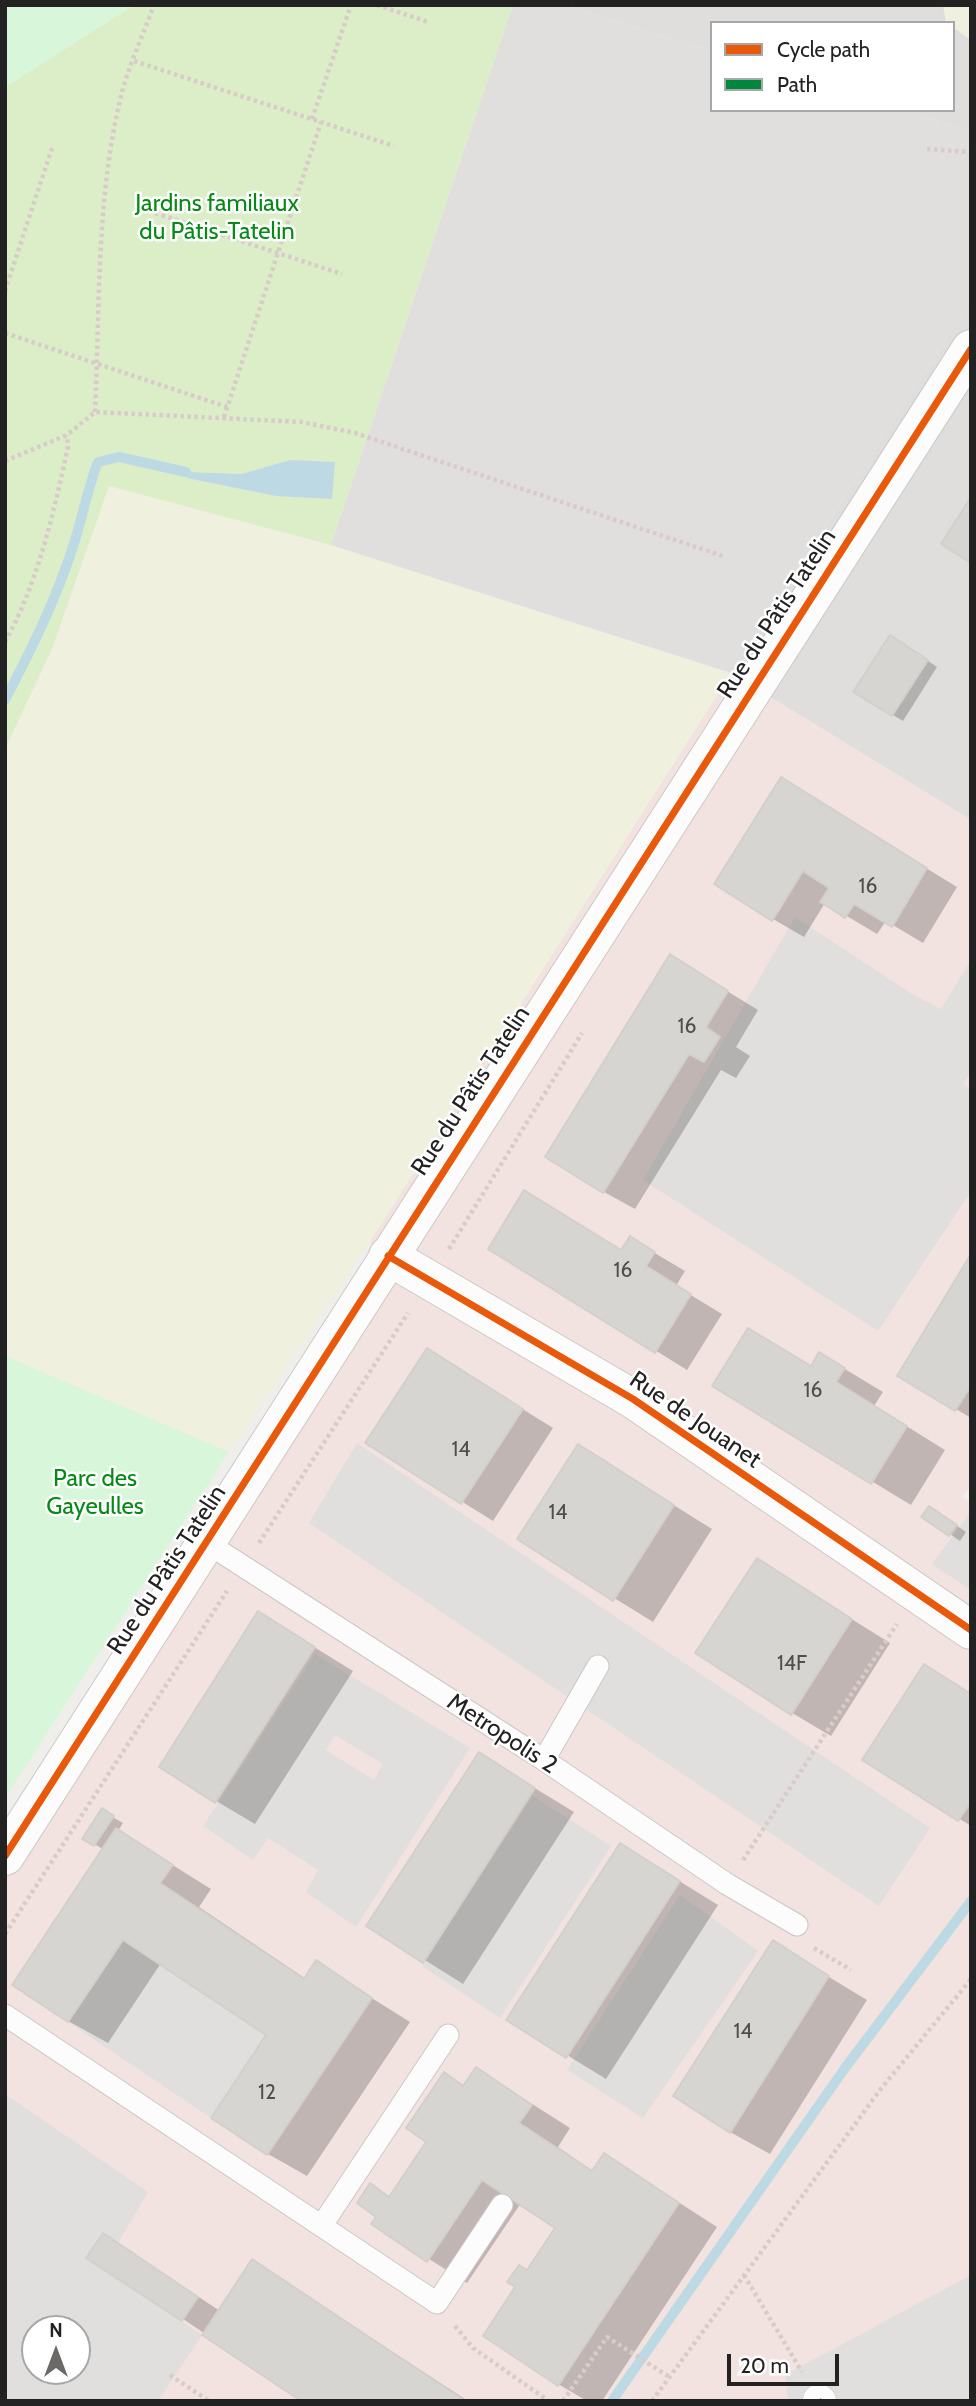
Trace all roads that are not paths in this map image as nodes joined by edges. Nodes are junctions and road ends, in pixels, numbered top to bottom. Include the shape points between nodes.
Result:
1 (971, 349) edge
2 (388, 1256) junction
3 (207, 1543) junction
4 (971, 1630) edge
5 (598, 1666) dead end
6 (544, 1760) junction
7 (5, 1856) edge
8 (797, 1924) dead end
9 (5, 2015) edge
10 (448, 2035) dead end
11 (502, 2205) dead end
12 (322, 2225) junction

1 - 2 street, Rue du Pâtis Tatelin
2 - 3 street, Rue du Pâtis Tatelin
2 - 4 street, Rue de Jouanet via 633,1399
3 - 6 lane, Metropolis 2
3 - 7 street, Rue du Pâtis Tatelin
5 - 6 lane
6 - 8 lane, Metropolis 2 via 727,1884
9 - 12 lane
10 - 12 lane
11 - 12 lane via 437,2303

